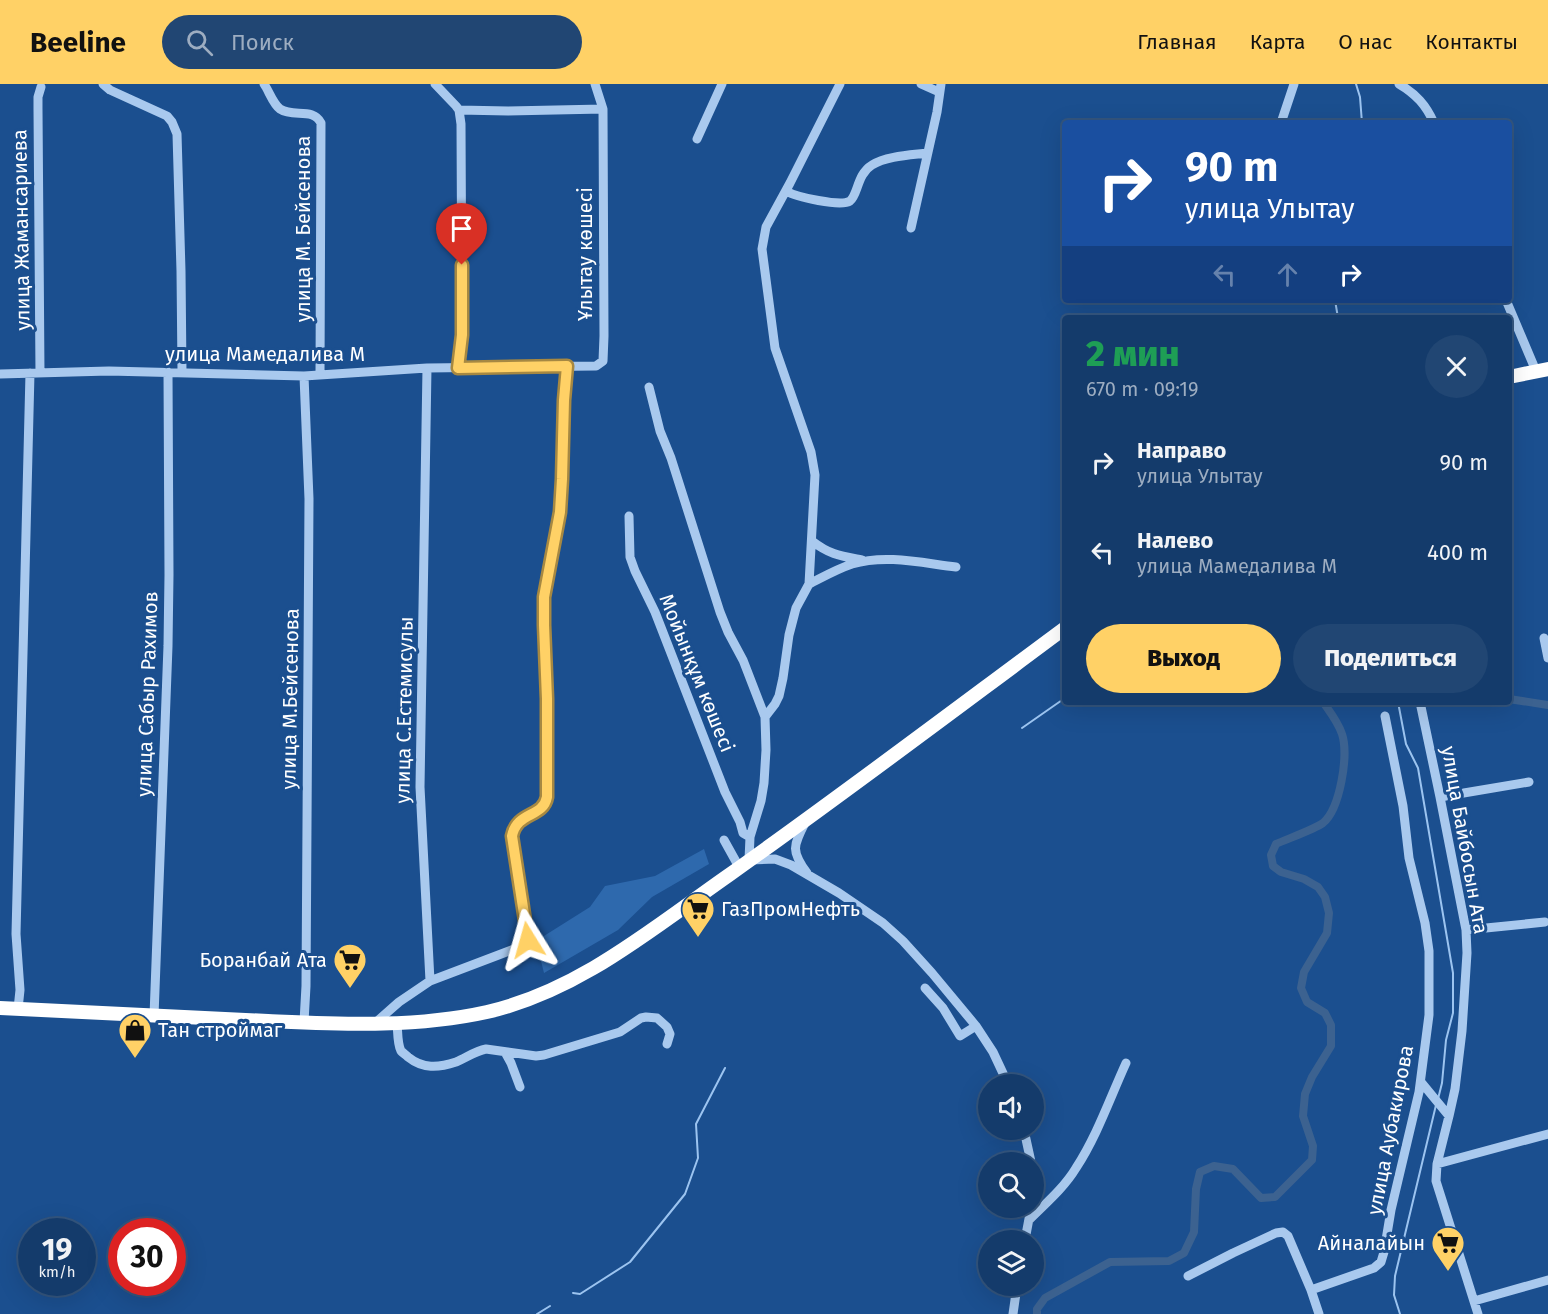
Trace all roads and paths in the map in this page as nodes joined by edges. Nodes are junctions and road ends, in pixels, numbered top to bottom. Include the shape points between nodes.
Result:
1 (103, 84) edge
2 (264, 84) edge
3 (435, 84) edge
4 (595, 84) edge
5 (722, 84) edge
6 (840, 84) edge
7 (921, 84) edge
8 (1294, 84) edge
9 (1399, 84) edge
10 (40, 87) dead end
11 (940, 88) edge
12 (603, 109) junction
13 (459, 110) junction
14 (1282, 120) edge
15 (1432, 120) edge
16 (697, 139) dead end
17 (927, 153) junction
18 (786, 191) junction
19 (911, 228) dead end
20 (1508, 303) edge
21 (567, 366) junction
22 (427, 368) junction
23 (458, 368) junction
24 (1542, 370) edge
25 (168, 372) junction
26 (182, 372) junction
27 (35, 373) junction
28 (0, 374) edge
29 (320, 375) junction
30 (304, 376) junction
31 (1512, 376) edge
32 (649, 387) dead end
33 (629, 516) dead end
34 (812, 541) junction
35 (866, 561) junction
36 (956, 567) dead end
37 (809, 585) junction
38 (1062, 630) edge
39 (1544, 638) dead end
40 (1548, 658) edge
41 (1421, 705) edge
42 (1385, 716) dead end
43 (765, 717) junction
44 (1529, 782) dead end
45 (1440, 797) junction
46 (807, 819) junction
47 (750, 837) junction
48 (724, 840) dead end
49 (744, 864) junction
50 (808, 875) junction
51 (1545, 922) dead end
52 (1466, 930) junction
53 (430, 981) junction
54 (925, 988) dead end
55 (0, 1008) edge
56 (18, 1009) junction
57 (154, 1016) junction
58 (304, 1022) junction
59 (397, 1023) junction
60 (374, 1024) junction
61 (976, 1026) junction
62 (667, 1044) dead end
63 (504, 1052) junction
64 (1126, 1063) dead end
65 (1003, 1074) edge
66 (1421, 1082) junction
67 (520, 1087) dead end
68 (1449, 1116) junction
69 (1548, 1134) edge
70 (1437, 1164) junction
71 (1029, 1220) joint
72 (1028, 1230) edge
73 (1188, 1276) dead end
74 (1548, 1280) edge
75 (1311, 1290) junction
76 (1016, 1296) edge
77 (1474, 1301) junction
78 (1013, 1314) edge
79 (1319, 1314) edge
80 (1478, 1314) edge

1 - 26 street via 167,116 177,134
2 - 29 street, улица М. Бейсенова via 281,110 312,114 321,123
3 - 13 street
4 - 12 street
5 - 16 street
6 - 18 street
7 - 11 street
8 - 14 street
9 - 15 street via 1418,97
10 - 27 street, улица Жамансариева
11 - 17 street
12 - 13 street
12 - 21 street, Ұлытау көшесі via 604,356 596,366
13 - 23 street via 462,335
17 - 18 street via 873,164 857,184 855,195 843,203 814,200
17 - 19 street
18 - 34 street via 766,228 762,249 775,348 814,464
20 - 24 street
21 - 23 street, улица Мамедалива М
21 - 53 street via 560,512 544,597 547,797 540,809 516,825 512,836 528,940 522,946
22 - 23 street, улица Мамедалива М
22 - 29 street, улица Мамедалива М
22 - 53 street, улица С.Естемисулы via 420,787
24 - 31 highway
25 - 26 street, улица Мамедалива М
25 - 27 street, улица Мамедалива М
25 - 57 street, улица Сабыр Рахимов via 168,646
26 - 30 street, улица Мамедалива М
27 - 28 street, улица Мамедалива М
27 - 56 street, улица Жамансариева via 16,934
29 - 30 street, улица Мамедалива М
30 - 58 street, улица М.Бейсенова via 309,499
32 - 43 street via 720,612
33 - 47 street, Мойынқұм көшесі via 630,558 725,792 743,833
34 - 35 street via 824,550
34 - 37 street
35 - 36 street via 912,561
35 - 37 street
37 - 43 street via 796,608 779,696
38 - 46 highway
39 - 40 street
41 - 45 street, улица Байбосын Ата
42 - 66 street, улица Аубакирова via 1429,951 1429,1015
43 - 47 street, Мойынқұм көшесі via 764,783
44 - 45 street
45 - 52 street, улица Байбосын Ата
46 - 49 highway
46 - 50 street via 795,850
47 - 49 street, Мойынқұм көшесі
48 - 49 street
49 - 50 street via 768,859 782,861
49 - 59 highway via 613,957 565,984 486,1012
50 - 61 street via 869,913 903,941
51 - 52 street
52 - 68 street, улица Байбосын Ата via 1463,1020
53 - 60 street
54 - 61 street via 960,1036
55 - 56 highway
56 - 57 highway
57 - 58 highway
58 - 60 highway
59 - 60 highway
59 - 63 street via 401,1051 406,1059 420,1064 435,1068 479,1050
61 - 65 street
62 - 63 street via 667,1027 650,1016 620,1032 544,1055
63 - 67 street
64 - 71 street via 1076,1169
66 - 68 street
66 - 75 street, улица Аубакирова via 1381,1262
68 - 70 street, улица Байбосын Ата
69 - 70 street
70 - 77 street, улица Байбосын Ата via 1436,1181
71 - 72 street
73 - 75 street via 1283,1232
74 - 77 street
75 - 79 street
76 - 78 street
77 - 80 street, улица Байбосын Ата

